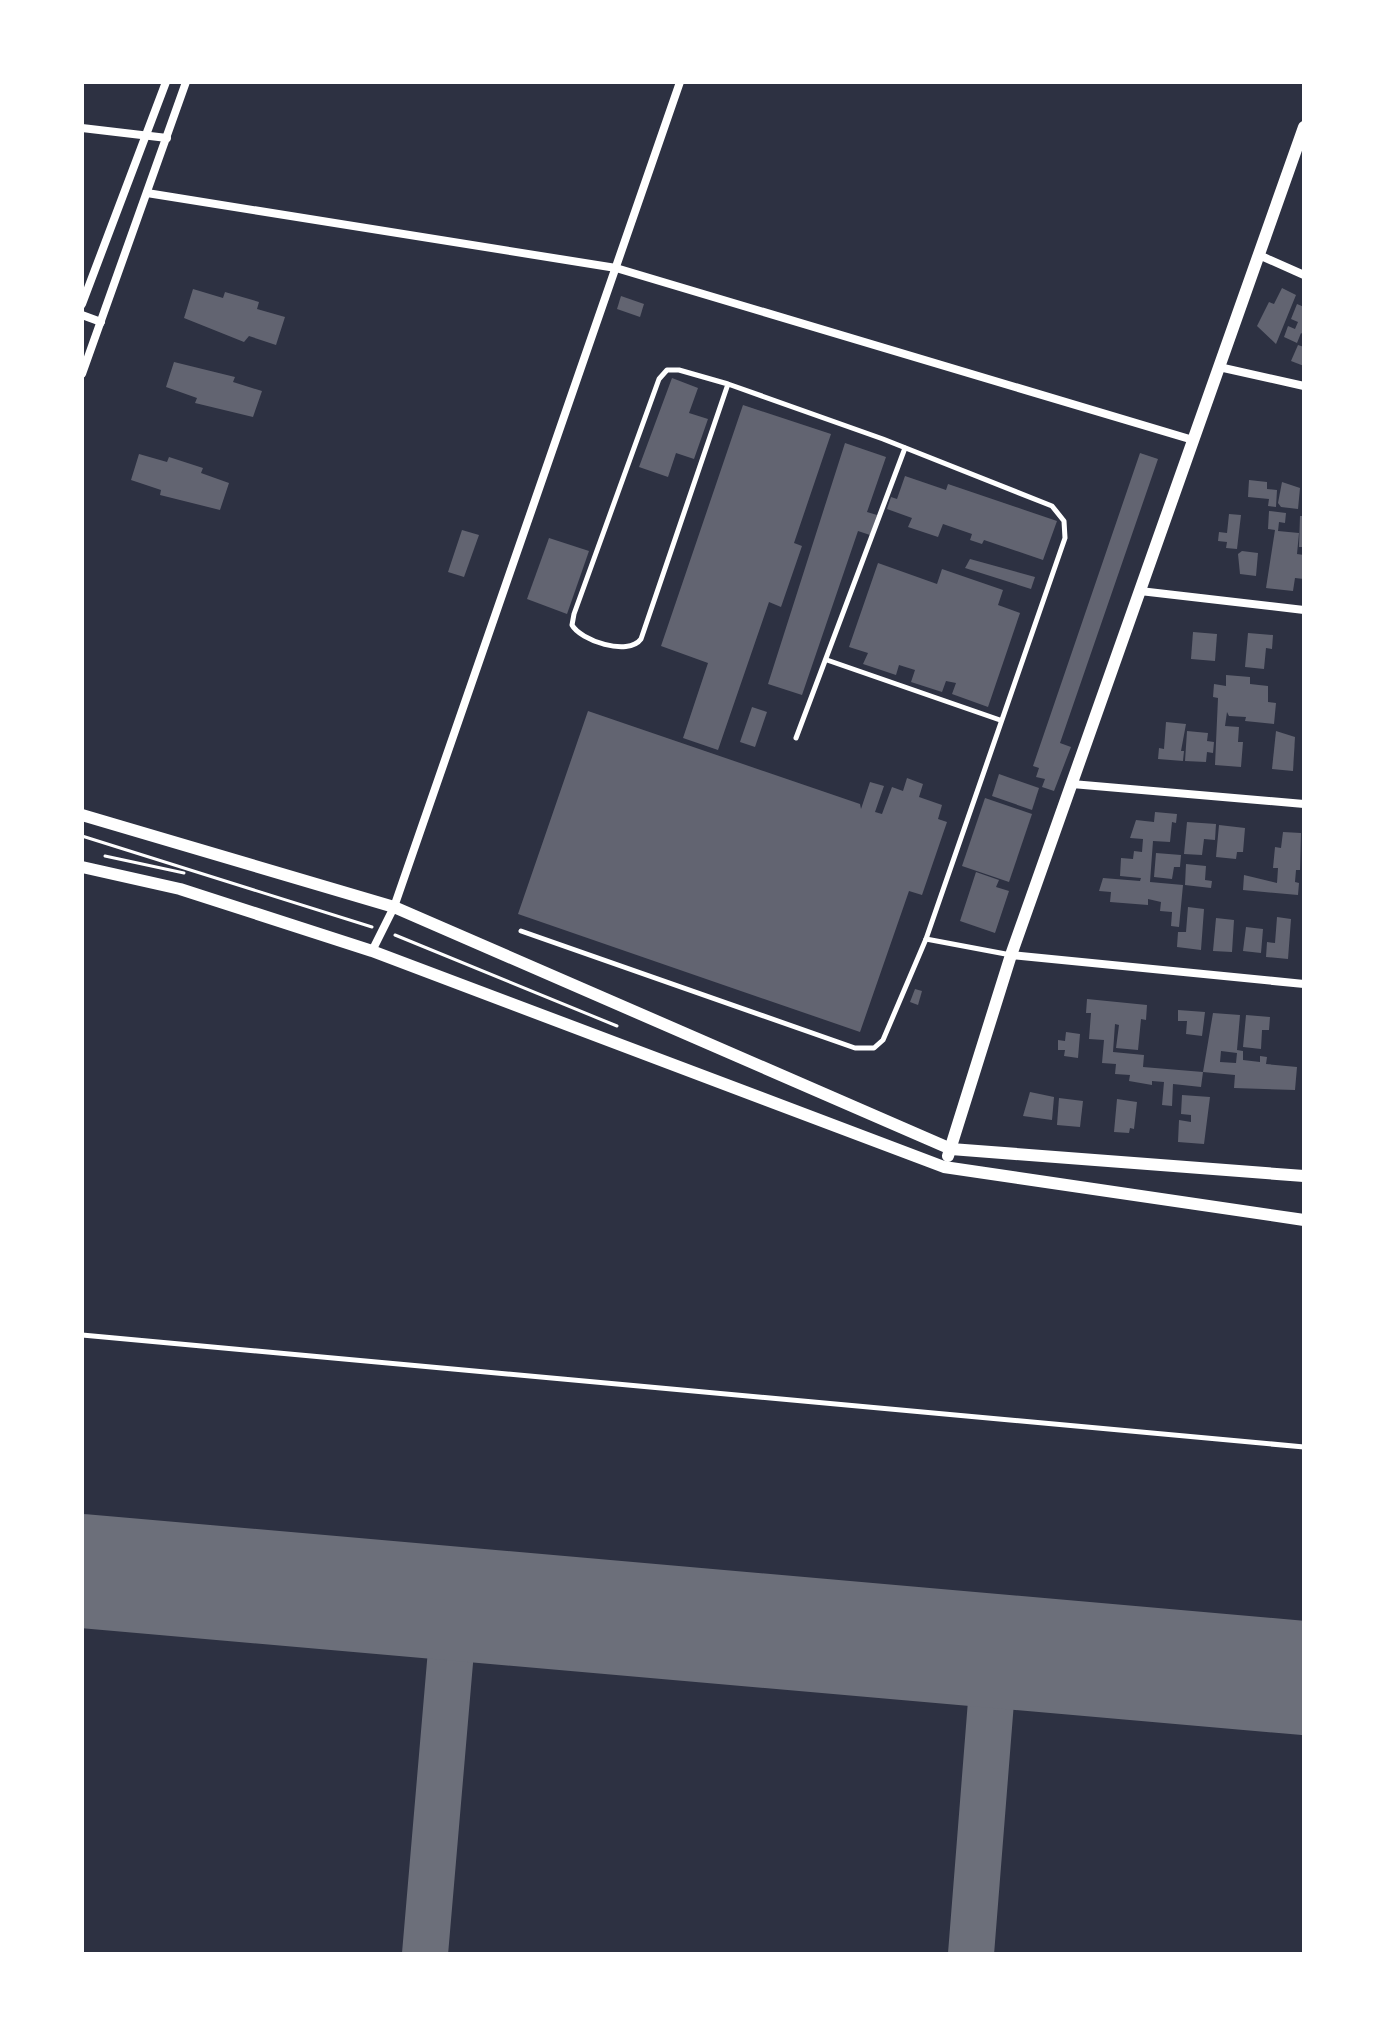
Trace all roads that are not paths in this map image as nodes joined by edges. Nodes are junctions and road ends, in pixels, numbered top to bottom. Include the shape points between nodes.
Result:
1 (166, 82) edge
2 (186, 82) edge
3 (680, 82) edge
4 (1304, 127) edge
5 (82, 128) edge
6 (144, 136) junction
7 (167, 138) junction
8 (147, 193) junction
9 (1259, 255) junction
10 (616, 268) junction
11 (1304, 275) edge
12 (82, 304) edge
13 (82, 315) edge
14 (101, 322) junction
15 (1219, 367) junction
16 (82, 374) edge
17 (728, 384) junction
18 (1304, 386) edge
19 (1193, 440) junction
20 (905, 448) junction
21 (1140, 591) junction
22 (1304, 610) edge
23 (827, 660) junction
24 (1000, 720) junction
25 (796, 738) dead end
26 (1072, 784) junction
27 (1304, 804) edge
28 (82, 815) edge
29 (82, 867) edge
30 (394, 907) junction
31 (521, 931) dead end
32 (926, 939) junction
33 (372, 951) junction
34 (1011, 955) junction
35 (1304, 984) edge
36 (951, 1149) junction
37 (944, 1167) junction
38 (1304, 1176) edge
39 (1304, 1220) edge
40 (82, 1335) edge
41 (1304, 1447) edge

1 - 6 street
2 - 7 street
3 - 10 street
4 - 9 street
5 - 6 street
6 - 7 street
6 - 12 street
7 - 8 street
8 - 10 street
8 - 14 street
9 - 11 street
9 - 15 street
10 - 19 street
10 - 30 street
13 - 14 street
14 - 16 street
15 - 18 street
15 - 19 street
17 - 17 lane via 641,639 625,649 578,634 572,625 574,614 659,379 667,370 679,370
17 - 20 lane
19 - 21 street
20 - 23 lane
20 - 24 lane via 1052,506 1064,521 1065,538
21 - 22 street
21 - 26 street
23 - 24 lane
23 - 25 lane
24 - 32 lane
26 - 27 street
26 - 34 street
28 - 30 street
29 - 33 street via 180,889
30 - 33 street
30 - 36 street
31 - 32 lane via 855,1048 874,1048 883,1040
32 - 34 lane
33 - 37 street
34 - 35 street
34 - 36 street
36 - 37 street
36 - 38 street
37 - 39 street
40 - 41 lane

